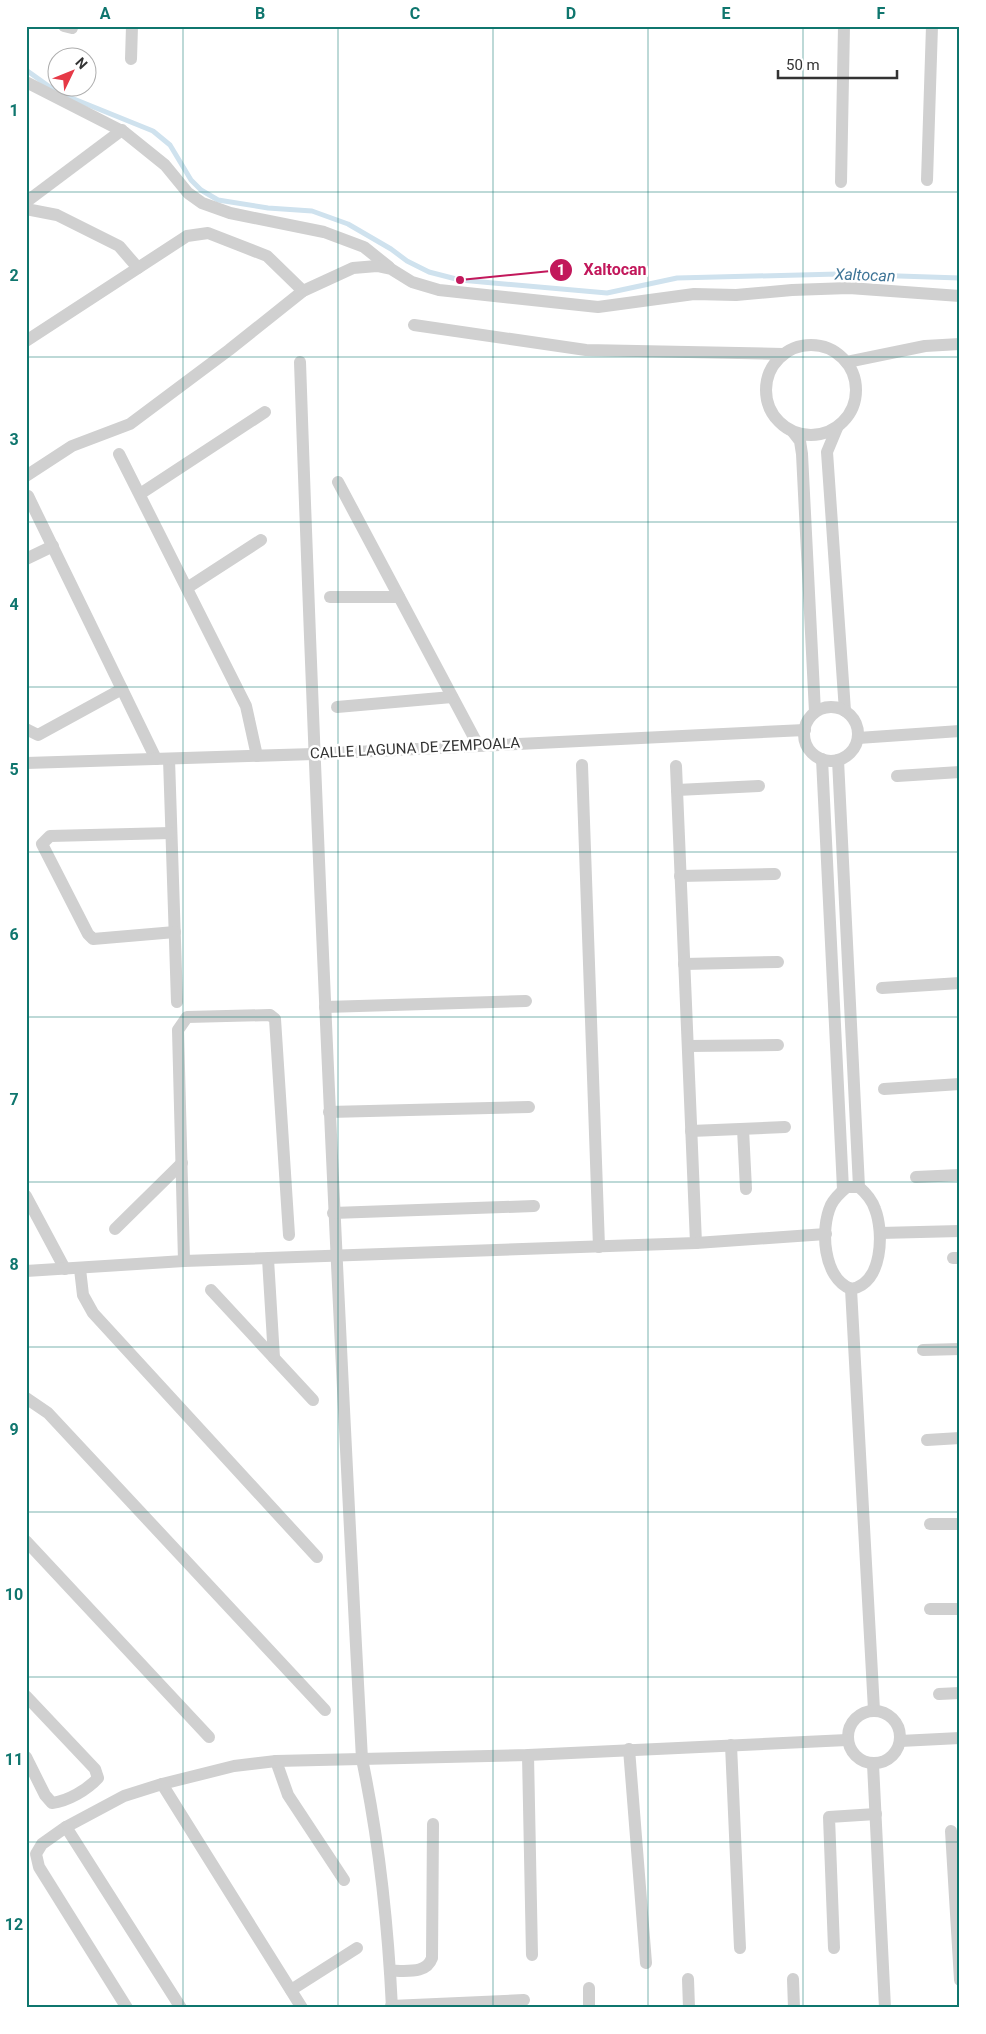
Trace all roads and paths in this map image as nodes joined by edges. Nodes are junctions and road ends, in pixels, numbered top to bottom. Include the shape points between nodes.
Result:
1 (132, 26) edge
2 (844, 26) edge
3 (932, 26) edge
4 (132, 59) dead end
5 (26, 82) edge
6 (122, 130) junction
7 (927, 180) dead end
8 (841, 182) dead end
9 (26, 202) edge
10 (26, 209) edge
11 (138, 268) junction
12 (391, 269) junction
13 (303, 291) junction
14 (960, 296) edge
15 (414, 324) dead end
16 (26, 341) edge
17 (960, 344) edge
18 (783, 354) junction
19 (300, 362) dead end
20 (847, 362) junction
21 (265, 412) dead end
22 (837, 428) junction
23 (793, 432) junction
24 (120, 454) dead end
25 (26, 476) edge
26 (338, 482) dead end
27 (140, 494) junction
28 (28, 496) dead end
29 (261, 540) dead end
30 (52, 546) junction
31 (26, 559) edge
32 (187, 588) junction
33 (330, 597) dead end
34 (399, 597) junction
35 (122, 689) junction
36 (452, 697) junction
37 (337, 707) dead end
38 (845, 711) junction
39 (815, 712) junction
40 (26, 729) edge
41 (804, 730) junction
42 (960, 731) edge
43 (858, 738) junction
44 (478, 745) junction
45 (314, 754) junction
46 (257, 756) junction
47 (156, 759) junction
48 (169, 759) junction
49 (822, 759) junction
50 (838, 760) junction
51 (26, 762) edge
52 (582, 765) dead end
53 (676, 766) dead end
54 (960, 772) edge
55 (897, 776) dead end
56 (759, 786) dead end
57 (677, 790) junction
58 (171, 833) junction
59 (775, 874) dead end
60 (680, 876) junction
61 (175, 932) junction
62 (778, 962) dead end
63 (684, 964) junction
64 (960, 983) edge
65 (882, 988) dead end
66 (526, 1001) dead end
67 (177, 1002) dead end
68 (325, 1007) junction
69 (778, 1045) dead end
70 (688, 1046) junction
71 (960, 1084) edge
72 (884, 1089) dead end
73 (529, 1107) dead end
74 (329, 1112) junction
75 (786, 1127) dead end
76 (744, 1129) junction
77 (691, 1131) junction
78 (182, 1163) junction
79 (960, 1175) edge
80 (916, 1177) dead end
81 (859, 1187) junction
82 (746, 1189) dead end
83 (843, 1189) junction
84 (26, 1196) edge
85 (534, 1206) dead end
86 (333, 1213) junction
87 (115, 1229) dead end
88 (960, 1231) edge
89 (880, 1233) junction
90 (826, 1234) junction
91 (289, 1235) dead end
92 (696, 1243) junction
93 (599, 1247) junction
94 (335, 1257) junction
95 (268, 1259) junction
96 (184, 1261) junction
97 (65, 1269) junction
98 (80, 1269) junction
99 (26, 1271) edge
100 (851, 1289) junction
101 (211, 1290) dead end
102 (960, 1349) edge
103 (923, 1350) dead end
104 (274, 1358) junction
105 (26, 1398) edge
106 (313, 1400) dead end
107 (960, 1438) edge
108 (928, 1440) dead end
109 (930, 1524) dead end
110 (960, 1524) edge
111 (26, 1541) edge
112 (318, 1557) dead end
113 (930, 1609) dead end
114 (960, 1609) edge
115 (960, 1693) edge
116 (940, 1694) dead end
117 (26, 1696) edge
118 (325, 1710) dead end
119 (874, 1710) junction
120 (209, 1737) dead end
121 (960, 1738) edge
122 (847, 1740) junction
123 (900, 1741) junction
124 (731, 1745) junction
125 (629, 1749) junction
126 (528, 1755) junction
127 (26, 1757) edge
128 (362, 1759) junction
129 (276, 1761) junction
130 (873, 1764) junction
131 (162, 1784) junction
132 (876, 1814) junction
133 (432, 1824) dead end
134 (66, 1827) junction
135 (951, 1831) dead end
136 (344, 1880) dead end
137 (357, 1948) dead end
138 (740, 1948) dead end
139 (834, 1948) dead end
140 (532, 1955) dead end
141 (646, 1963) dead end
142 (390, 1971) junction
143 (688, 1979) dead end
144 (793, 1979) dead end
145 (960, 1980) edge
146 (588, 1988) dead end
147 (291, 1990) junction
148 (524, 2000) dead end
149 (392, 2007) edge
150 (127, 2008) edge
151 (181, 2008) edge
152 (302, 2008) edge
153 (589, 2008) edge
154 (689, 2008) edge
155 (794, 2008) edge
156 (885, 2008) edge

1 - 4 street
2 - 8 street
3 - 7 street
5 - 6 street
6 - 9 street
6 - 12 street via 165,165 188,193 202,203 230,213 324,232 364,247
10 - 11 street via 57,215 119,246
11 - 13 street via 187,236 208,233 267,256
11 - 16 street
12 - 13 street via 377,266 353,268
12 - 14 street via 412,282 439,290 598,307 694,294 736,295 849,288
13 - 25 street via 130,424 72,446
15 - 18 street via 586,350
17 - 20 street via 925,346
18 - 20 street via 805,345 817,345 828,348
18 - 23 street via 768,372 766,396 775,418
19 - 45 street
20 - 22 street via 855,379 856,396 847,418
21 - 27 street
22 - 23 street via 817,435
22 - 38 street via 827,452
23 - 39 street via 800,441 802,454
24 - 27 street
26 - 34 street
27 - 32 street
28 - 30 street
29 - 32 street
30 - 31 street
30 - 35 street
32 - 46 street via 246,706
33 - 34 street
34 - 36 street
35 - 40 street via 38,735
35 - 47 street
36 - 37 street
36 - 44 street
38 - 39 street via 835,707
38 - 43 street via 858,728
39 - 41 street
41 - 44 street, CALLE LAGUNA DE ZEMPOALA
41 - 49 street via 809,750
42 - 43 street
43 - 50 street via 847,756
44 - 45 street, CALLE LAGUNA DE ZEMPOALA
45 - 46 street, CALLE LAGUNA DE ZEMPOALA
45 - 68 street
46 - 48 street, CALLE LAGUNA DE ZEMPOALA
47 - 48 street, CALLE LAGUNA DE ZEMPOALA
47 - 51 street, CALLE LAGUNA DE ZEMPOALA
48 - 58 street
49 - 50 street
49 - 83 street
50 - 81 street
52 - 93 street
53 - 57 street
54 - 55 street
56 - 57 street
57 - 60 street
58 - 61 street
58 - 61 street via 50,836 42,844 92,939
59 - 60 street
60 - 63 street
61 - 67 street
62 - 63 street
63 - 70 street
64 - 65 street
66 - 68 street
68 - 74 street
69 - 70 street
70 - 77 street
71 - 72 street
73 - 74 street
74 - 86 street
75 - 76 street
76 - 77 street
76 - 82 street
77 - 92 street
78 - 87 street
78 - 91 street via 178,1030 181,1024 187,1016 270,1015 277,1026
78 - 96 street
79 - 80 street
81 - 83 street
81 - 89 street via 875,1206
83 - 90 street via 831,1205
84 - 97 street
85 - 86 street
86 - 94 street
88 - 89 street
89 - 100 street via 874,1269 858,1288
90 - 92 street
90 - 100 street via 829,1262 836,1279
92 - 93 street
93 - 94 street
94 - 95 street
94 - 128 street
95 - 96 street
95 - 104 street
96 - 98 street
97 - 98 street
97 - 99 street
98 - 112 street via 83,1295 93,1314
100 - 119 street
101 - 104 street
102 - 103 street
104 - 106 street
105 - 118 street via 48,1413
107 - 108 street
109 - 110 street
111 - 120 street
113 - 114 street
115 - 116 street
117 - 127 street via 95,1769 98,1778 61,1802 52,1803
119 - 122 street via 854,1719
119 - 123 street via 894,1720
121 - 123 street
122 - 124 street
122 - 130 street via 849,1748 859,1759
123 - 130 street via 894,1755
124 - 125 street
124 - 138 street
125 - 126 street
125 - 141 street
126 - 128 street
126 - 140 street
128 - 129 street
128 - 142 street via 376,1837
129 - 131 street via 226,1768
129 - 136 street via 288,1795
130 - 132 street
131 - 134 street via 124,1796
131 - 147 street
132 - 139 street via 829,1817
132 - 156 street
133 - 142 street via 430,1965 424,1970
134 - 150 street via 42,1844 36,1854 39,1866
134 - 151 street
135 - 145 street
137 - 147 street
142 - 149 street
143 - 154 street
144 - 155 street
146 - 153 street
147 - 152 street
148 - 149 street

